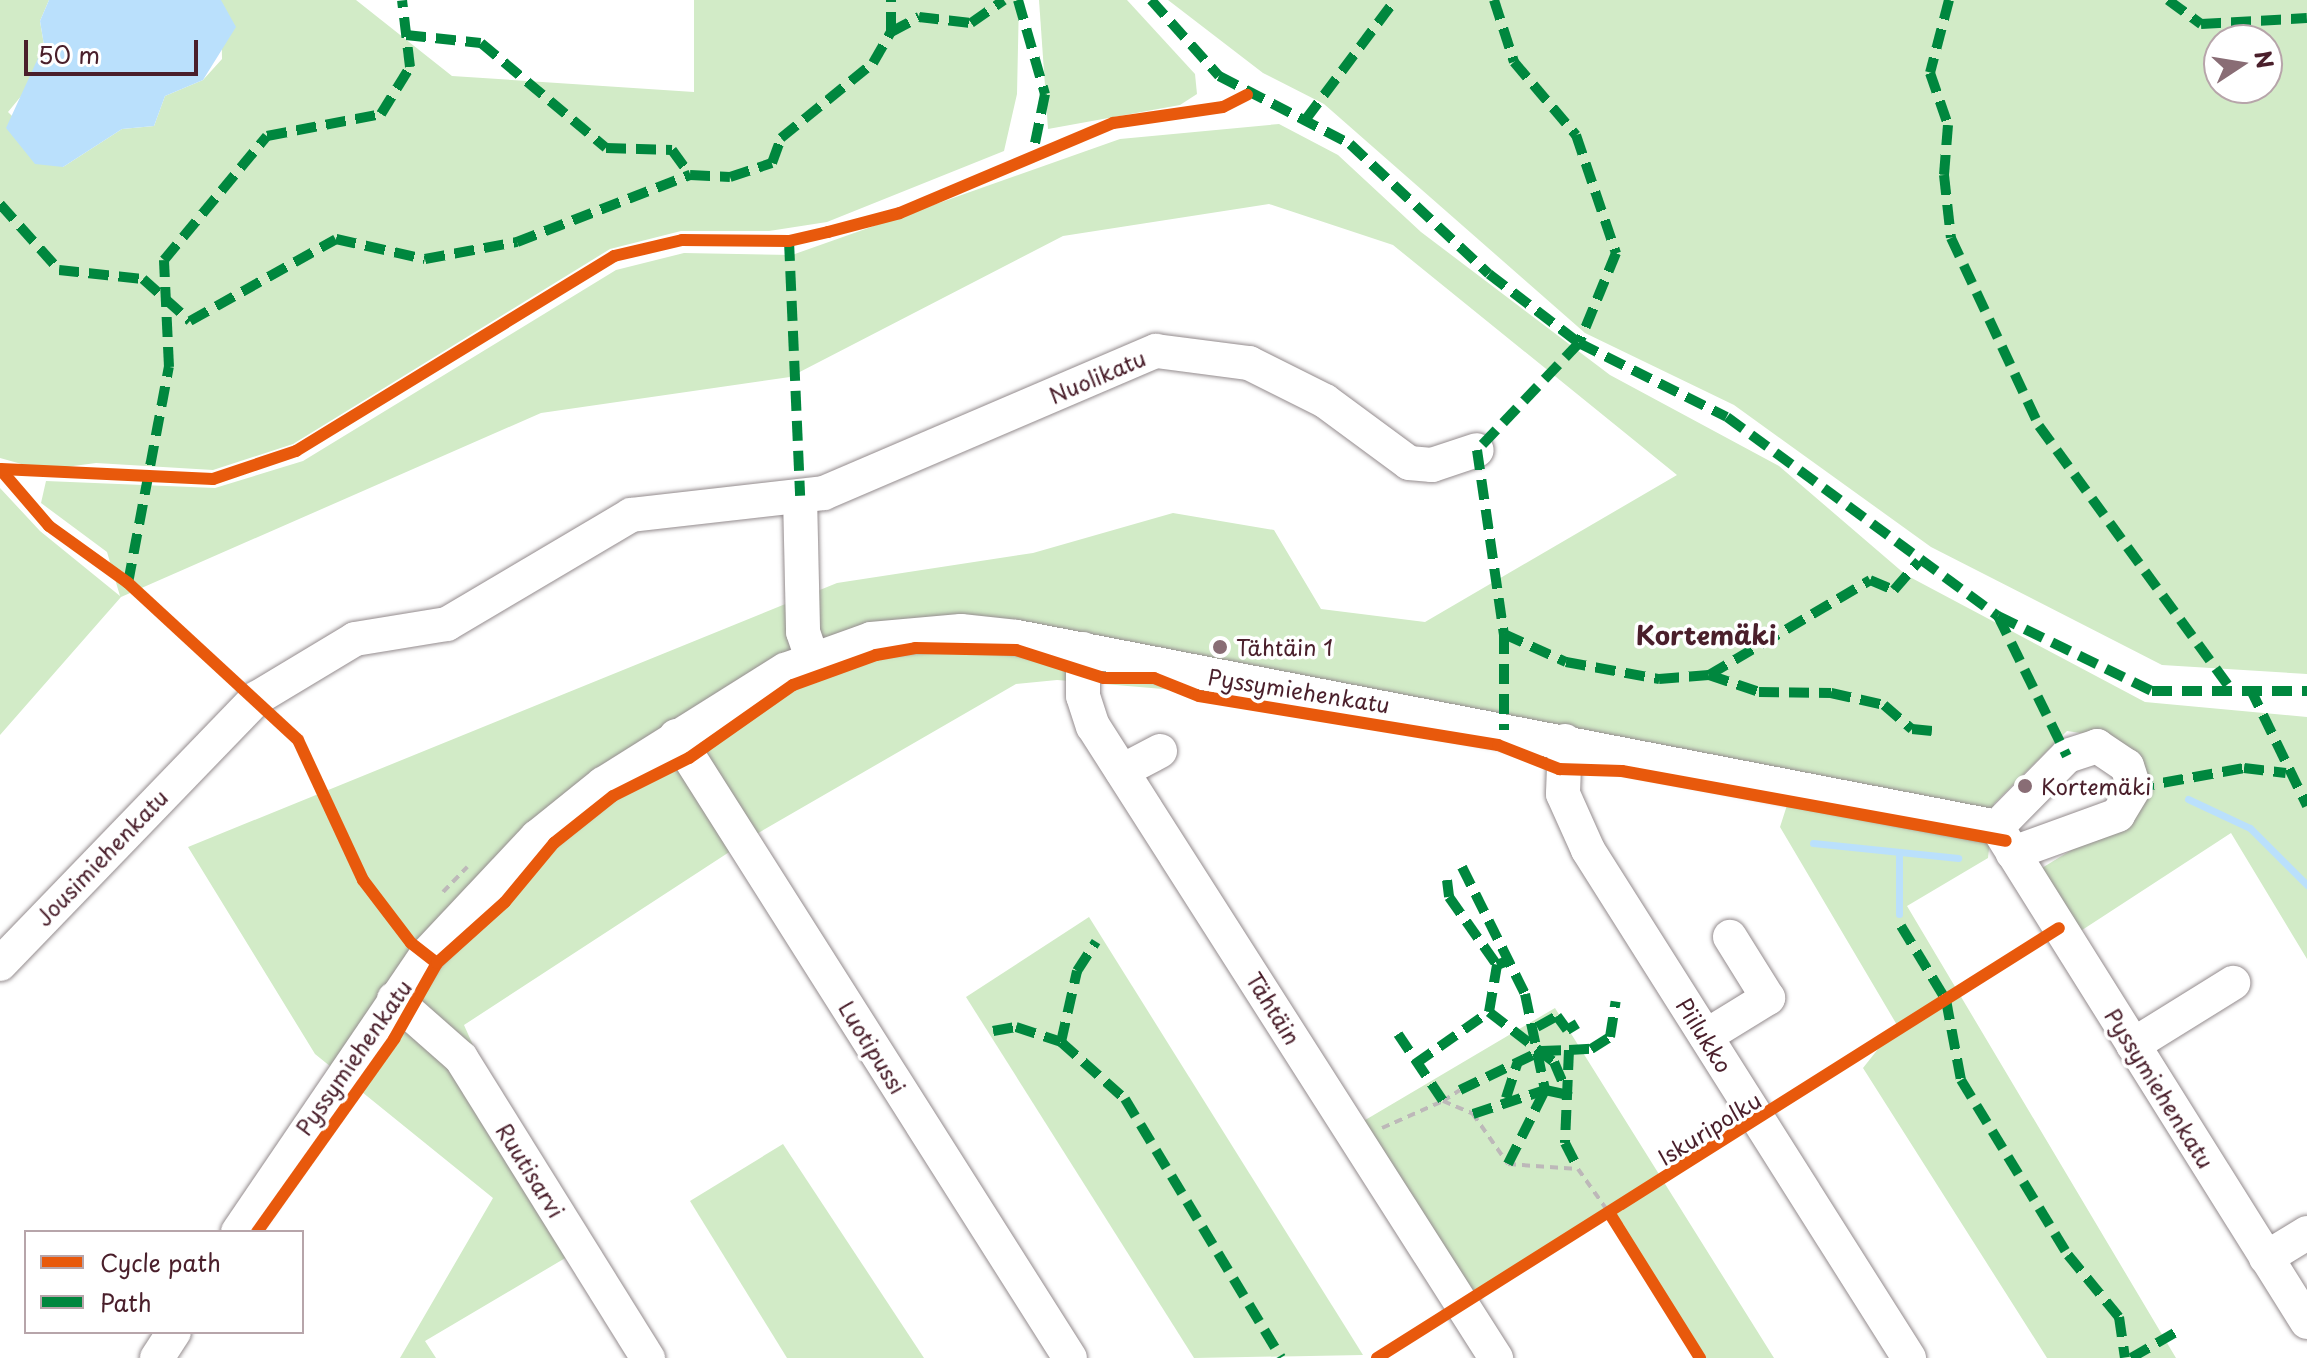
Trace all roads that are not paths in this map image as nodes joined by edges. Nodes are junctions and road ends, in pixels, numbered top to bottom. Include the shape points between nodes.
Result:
1 (1477, 450) dead end
2 (800, 496) junction
3 (392, 634) joint
4 (1083, 649) junction
5 (812, 658) junction
6 (676, 736) junction
7 (1565, 741) junction
8 (1160, 751) dead end
9 (1122, 771) junction
10 (1730, 937) dead end
11 (0, 964) edge
12 (2233, 983) dead end
13 (394, 999) junction
14 (1706, 1036) junction
15 (2133, 1045) junction
16 (239, 1230) edge
17 (2307, 1233) edge
18 (2266, 1258) junction
19 (2307, 1322) edge
20 (173, 1334) edge
21 (157, 1358) edge
22 (648, 1358) edge
23 (1070, 1358) edge
24 (1496, 1358) edge
25 (1909, 1358) edge

1 - 2 street, Nuolikatu via 1432,465 1409,463 1325,401 1249,363 1156,351 824,493
2 - 3 street, Nuolikatu via 631,515 447,624
2 - 5 street via 803,632
3 - 11 street, Jousimiehenkatu via 355,639 257,698
4 - 5 street, Pyssymiehenkatu via 949,631 871,639
4 - 7 street, Pyssymiehenkatu
4 - 9 street, Tähtäin via 1086,711
5 - 6 street, Pyssymiehenkatu
6 - 13 street, Pyssymiehenkatu via 603,784 515,858
6 - 23 street, Luotipussi
7 - 14 street, Piilukko via 1559,769 1571,817
7 - 15 street, Pyssymiehenkatu via 2005,840
8 - 9 street
9 - 24 street, Tähtäin
10 - 14 street via 1768,998
12 - 15 street
13 - 16 street, Pyssymiehenkatu
13 - 22 street, Ruutisarvi via 461,1058
14 - 25 street, Piilukko
15 - 18 street, Pyssymiehenkatu
17 - 18 street
18 - 19 street, Pyssymiehenkatu
20 - 21 street

